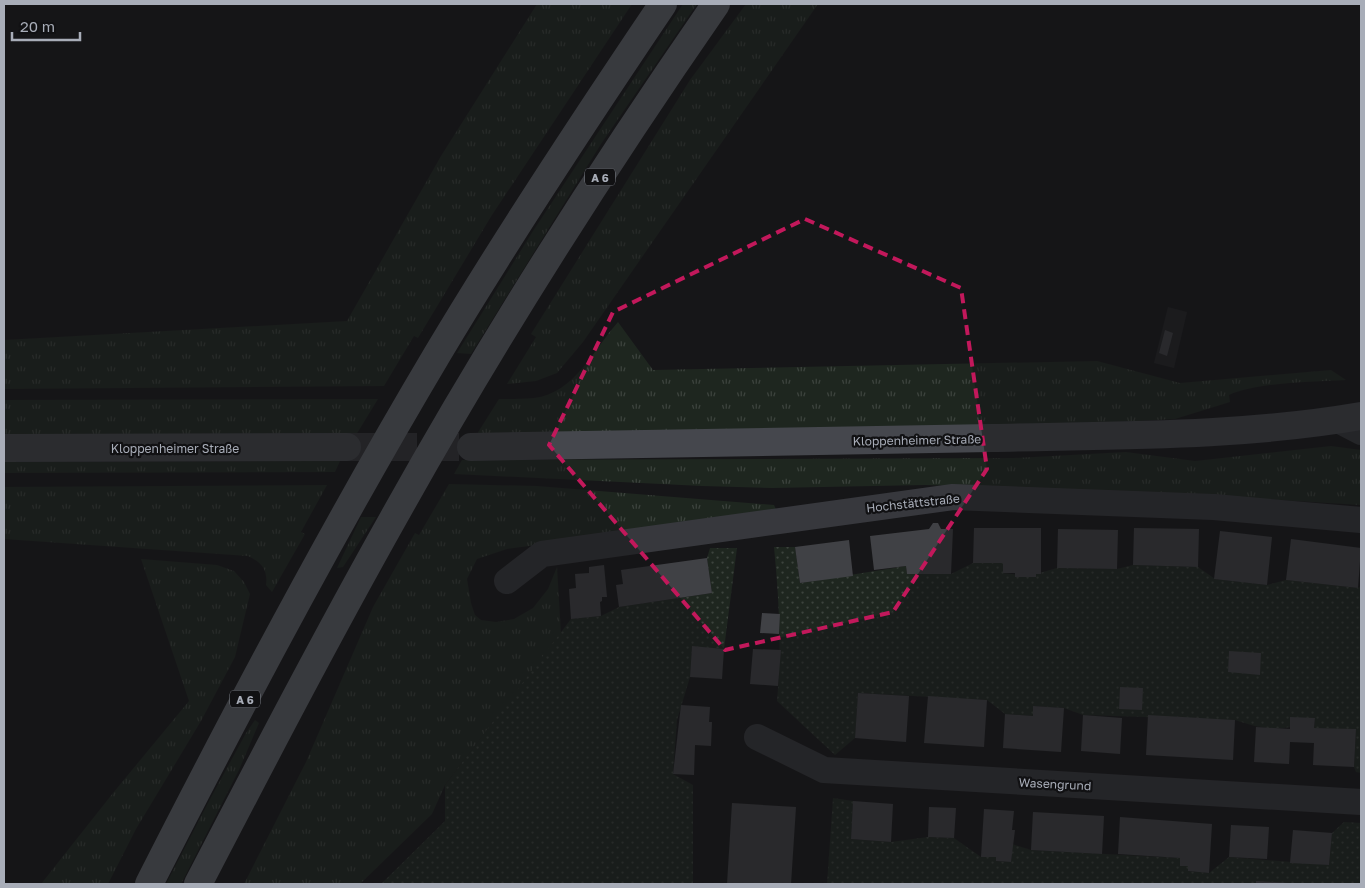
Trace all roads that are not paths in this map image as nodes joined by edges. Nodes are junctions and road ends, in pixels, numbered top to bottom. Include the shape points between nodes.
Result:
1 (663, 4) edge
2 (716, 4) edge
3 (1354, 423) edge
4 (347, 447) tunnel mouth
5 (471, 447) tunnel mouth
6 (4, 448) edge
7 (1361, 520) edge
8 (507, 581) dead end
9 (757, 737) dead end
10 (1361, 802) edge
11 (149, 884) edge
12 (198, 884) edge

1 - 11 highway, A 6 via 598,100 438,353 206,771
2 - 12 highway, A 6 via 574,216 489,354 394,516
3 - 5 main road, Kloppenheimer Straße via 1152,436
4 - 6 main road, Kloppenheimer Straße
7 - 8 street, Hochstättstraße via 1214,507 953,496 542,554
9 - 10 street, Wasengrund via 824,770

